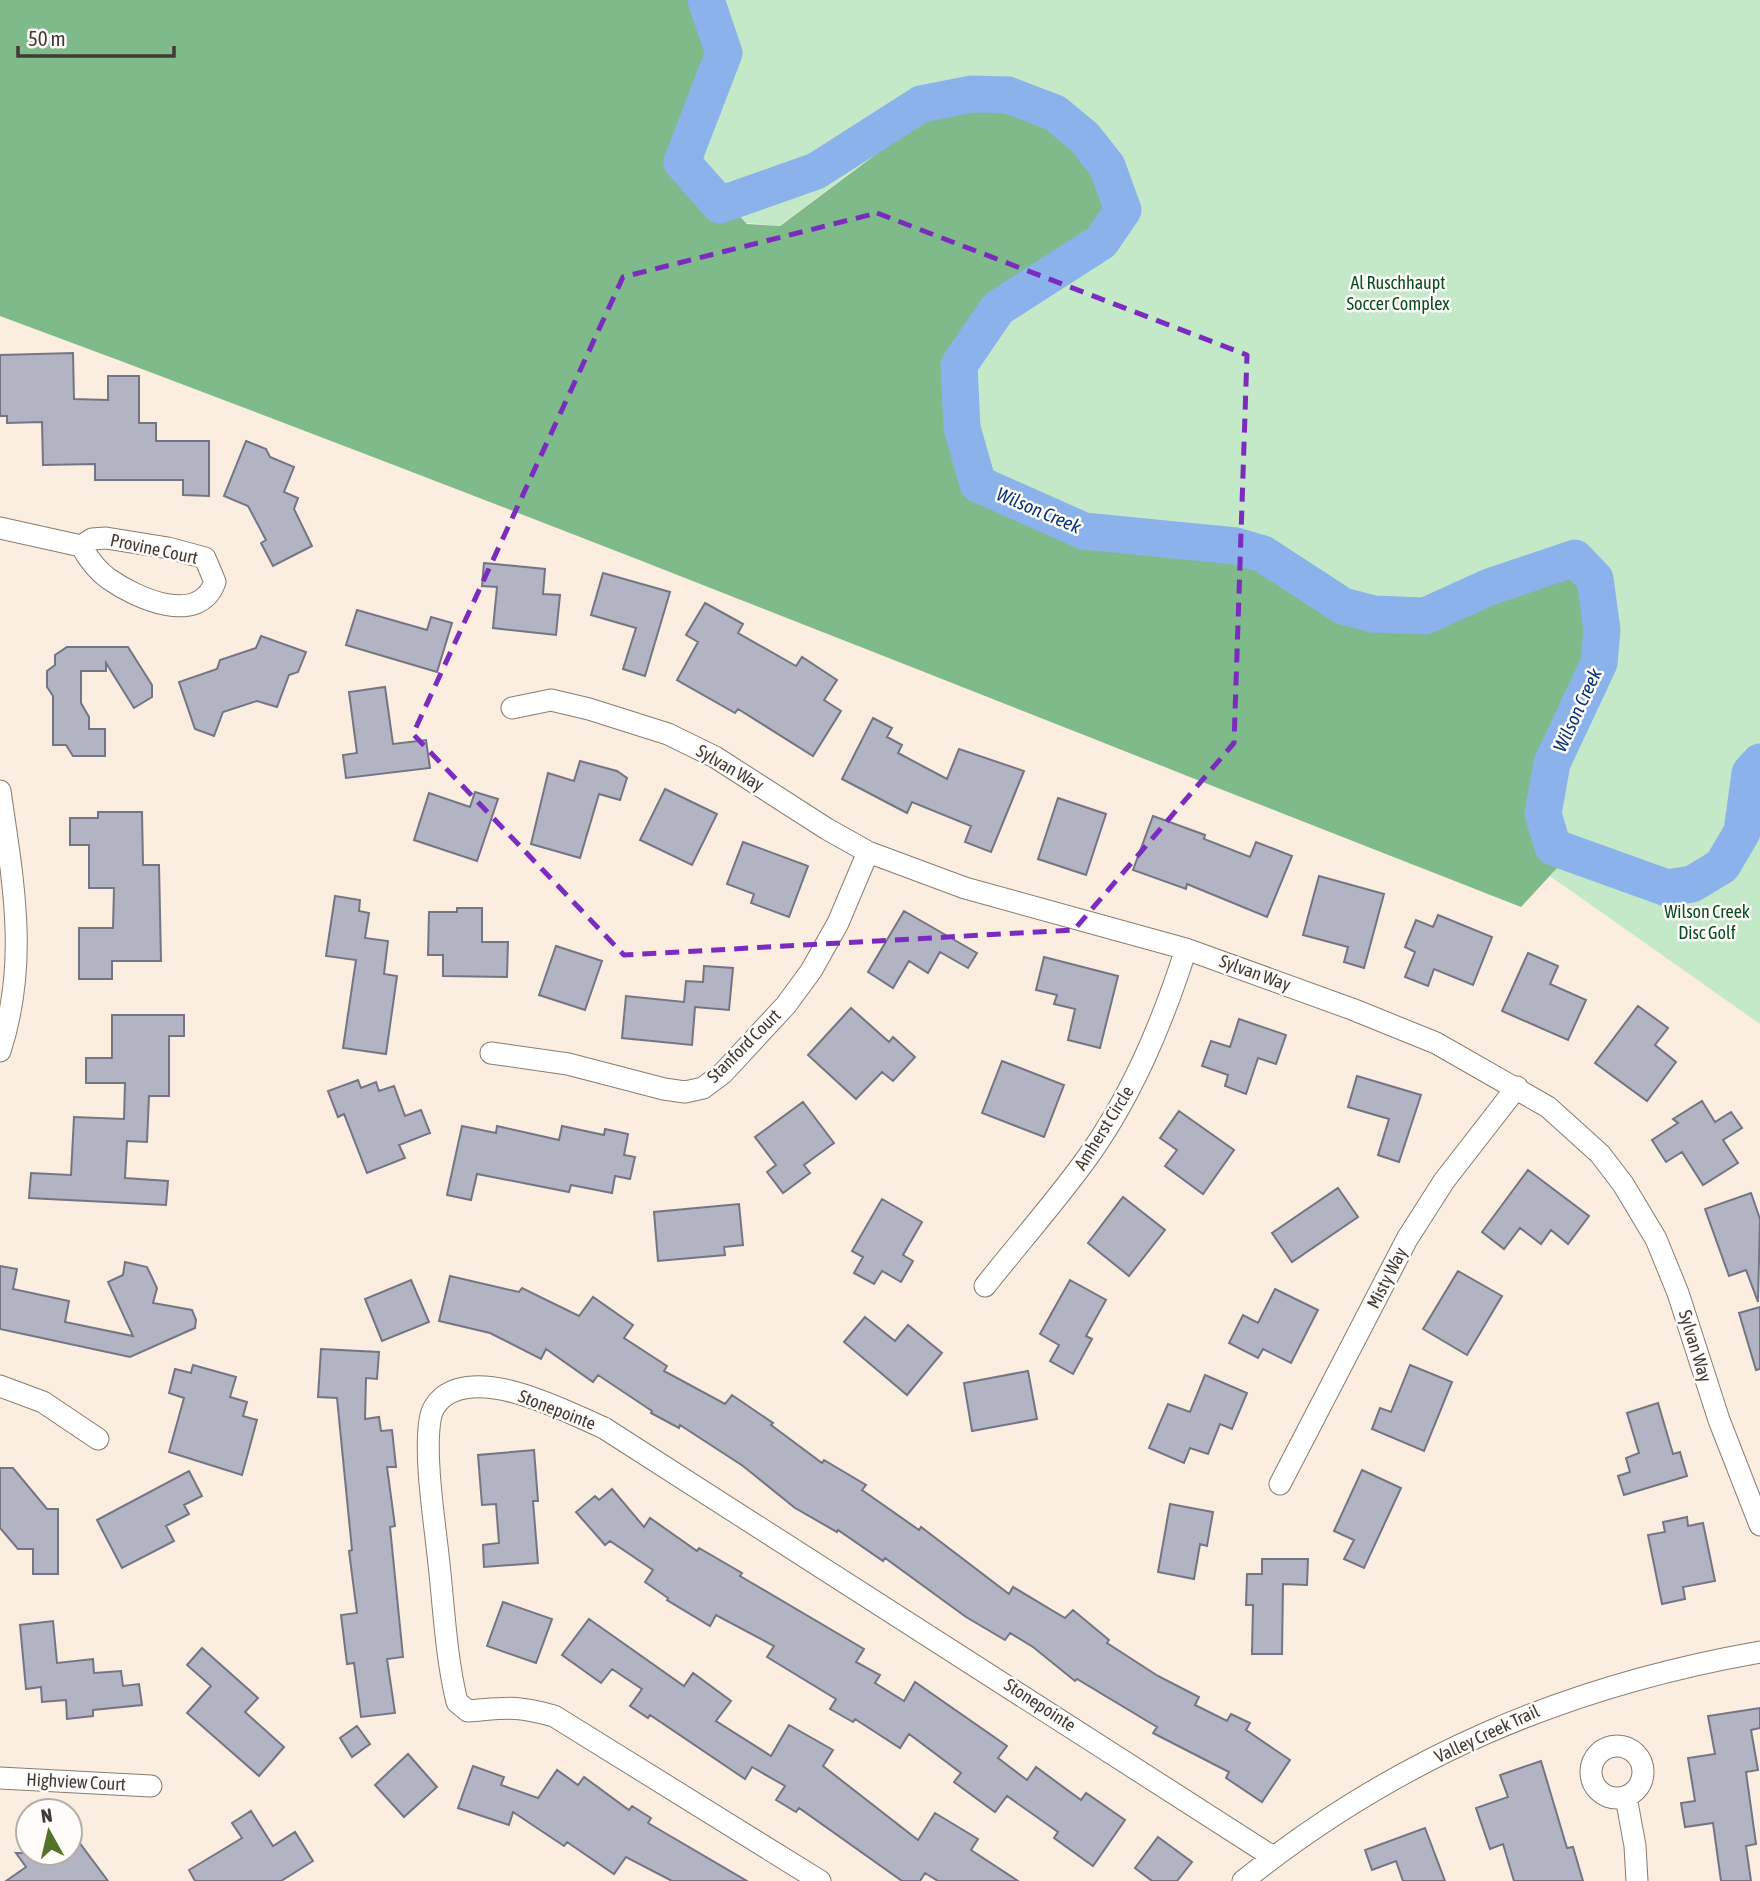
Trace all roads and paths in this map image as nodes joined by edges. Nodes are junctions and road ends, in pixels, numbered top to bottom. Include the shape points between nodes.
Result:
1 (0, 528) edge
2 (81, 546) junction
3 (512, 708) dead end
4 (0, 791) edge
5 (868, 852) junction
6 (1186, 948) junction
7 (0, 1051) edge
8 (491, 1053) dead end
9 (1517, 1087) junction
10 (985, 1286) dead end
11 (0, 1386) edge
12 (98, 1439) dead end
13 (1280, 1484) dead end
14 (1760, 1525) edge
15 (1760, 1652) edge
16 (0, 1778) edge
17 (151, 1786) dead end
18 (1626, 1797) dead end
19 (1273, 1857) junction
20 (820, 1881) edge
21 (1243, 1881) edge
22 (1637, 1881) edge

1 - 2 street, Provine Court
2 - 2 street, Provine Court via 106,537 192,553 205,558 215,582 201,601 167,605 141,598 107,578
3 - 5 street, Sylvan Way via 551,700 668,734 715,757
4 - 7 street via 18,955 10,1020
5 - 6 street, Sylvan Way via 965,888
5 - 8 street, Stanford Court via 838,923 811,971 723,1073 703,1088 685,1092 568,1064
6 - 9 street, Sylvan Way via 1400,1028
6 - 10 street, Amherst Circle via 1159,1027 1112,1120 1079,1170
9 - 13 street, Misty Way via 1444,1181 1407,1239
9 - 14 street, Sylvan Way via 1558,1115 1600,1154 1656,1239
11 - 12 street via 43,1402
15 - 19 street, Valley Creek Trail via 1632,1679 1505,1723 1394,1780
16 - 17 street, Highview Court
18 - 22 street
19 - 20 street, Stonepointe via 604,1428 490,1386 457,1390 443,1397 430,1418 432,1502 457,1702 468,1711 513,1707 554,1716
19 - 21 street, Valley Creek Trail

